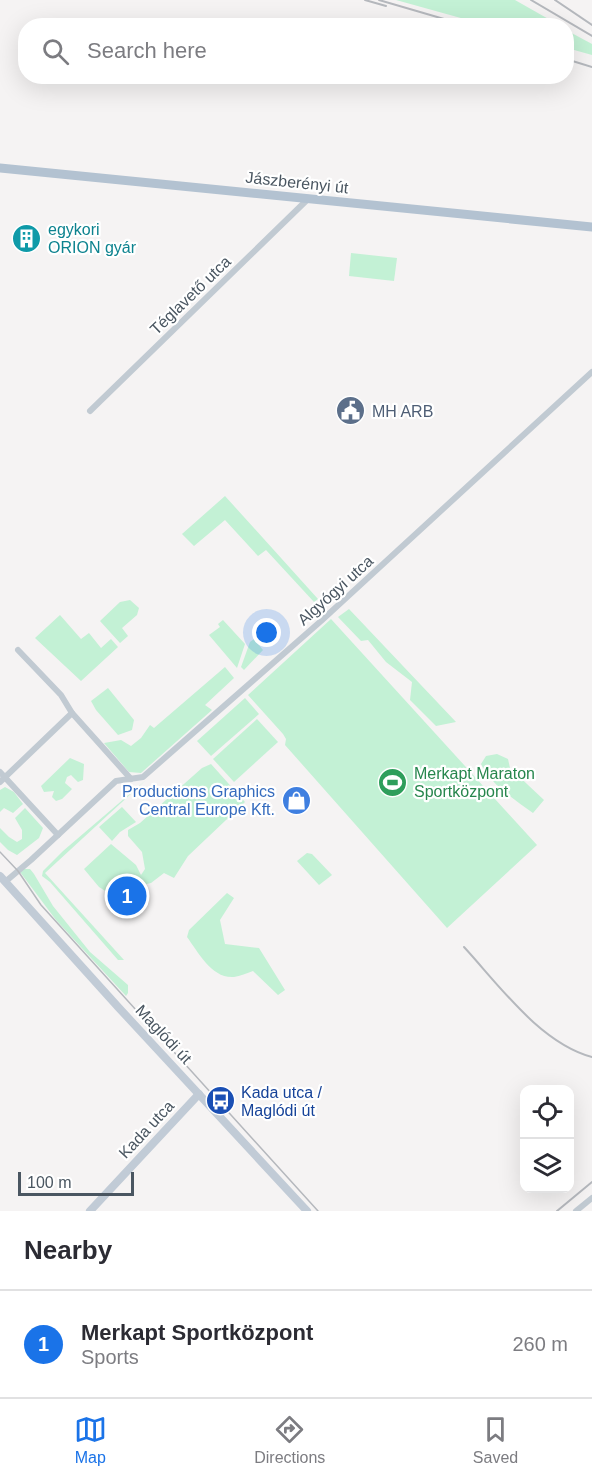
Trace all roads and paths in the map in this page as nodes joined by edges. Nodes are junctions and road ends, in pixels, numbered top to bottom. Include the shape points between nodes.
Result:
1 (0, 168) edge
2 (308, 199) junction
3 (592, 227) edge
4 (592, 372) edge
5 (90, 411) dead end
6 (18, 650) dead end
7 (72, 713) junction
8 (0, 772) edge
9 (131, 779) junction
10 (3, 780) edge
11 (58, 835) junction
12 (3, 879) edge
13 (199, 1094) junction
14 (592, 1198) edge
15 (90, 1211) edge
16 (307, 1211) edge
17 (576, 1211) edge

1 - 2 main road, Jászberényi út
2 - 3 main road, Jászberényi út
2 - 5 street, Téglavető utca
4 - 9 street, Algyógyi utca via 321,621 143,777
6 - 7 street via 61,695
7 - 9 street
7 - 10 street
8 - 10 street
9 - 11 street, Algyógyi utca via 116,781
10 - 11 street
11 - 12 street, Algyógyi utca
12 - 13 street, Maglódi út
13 - 15 street, Kada utca
13 - 16 street, Maglódi út
14 - 17 street

